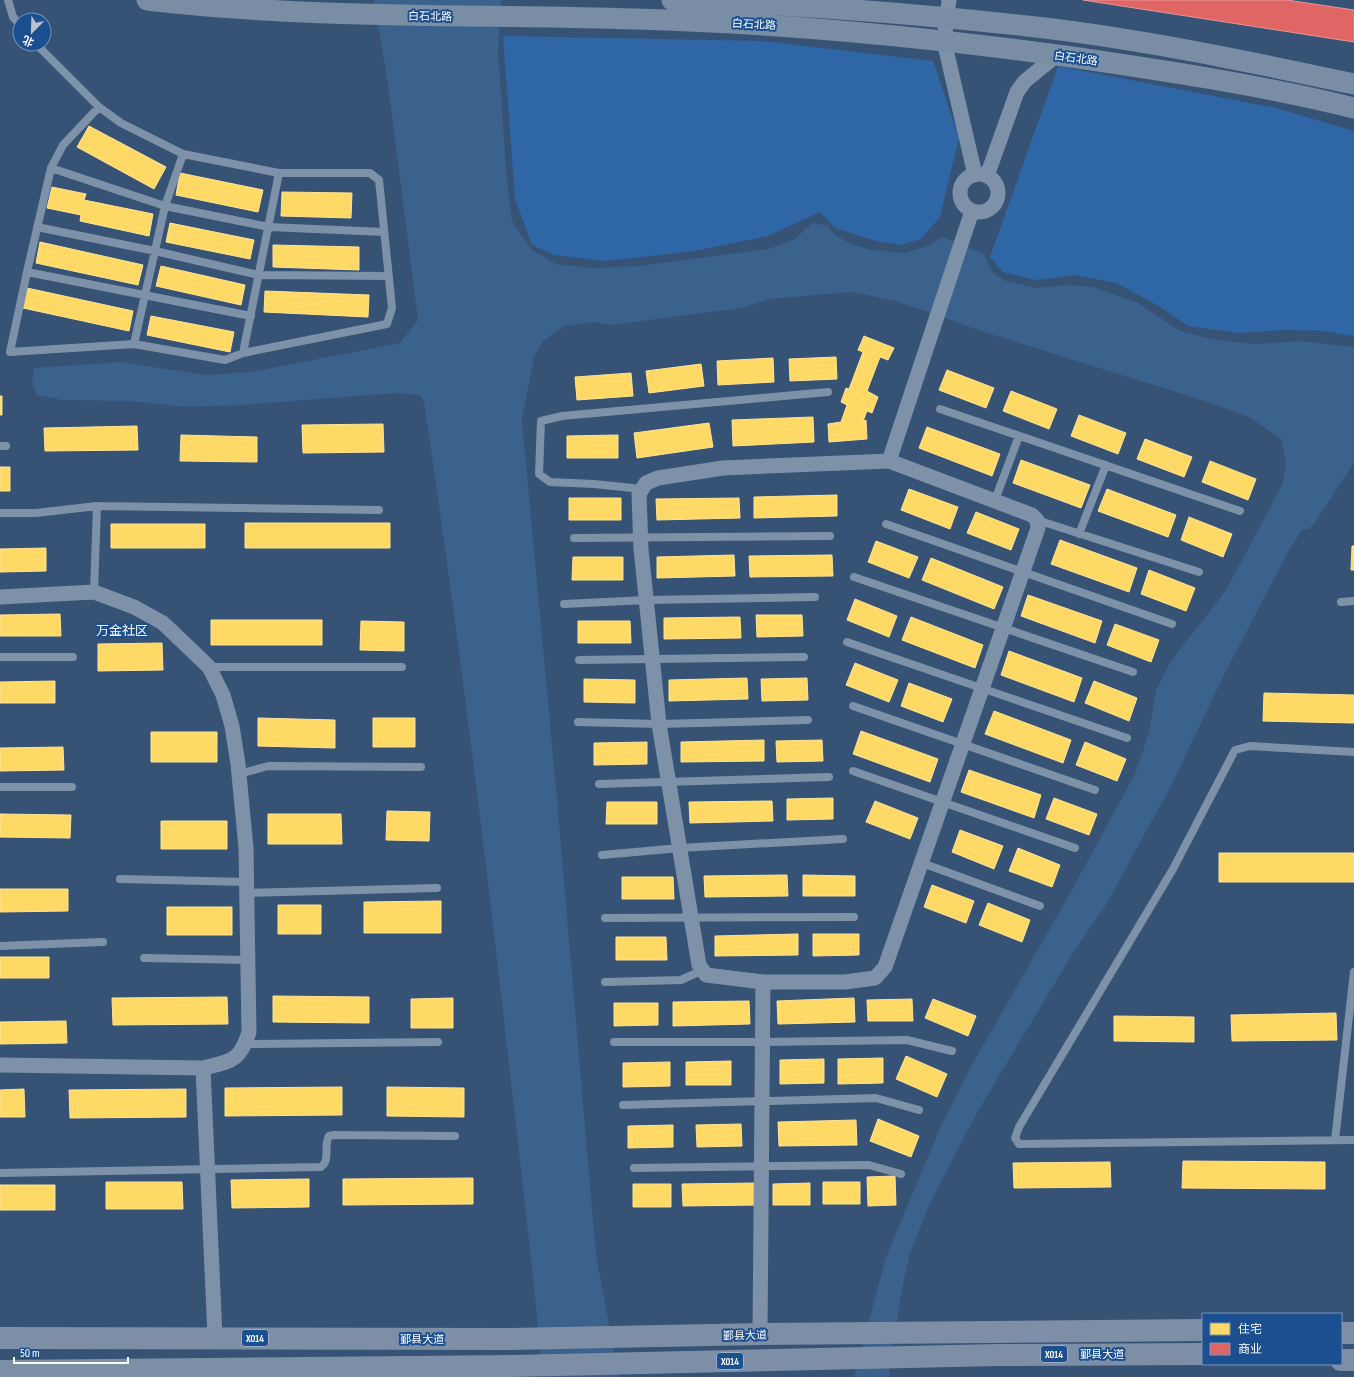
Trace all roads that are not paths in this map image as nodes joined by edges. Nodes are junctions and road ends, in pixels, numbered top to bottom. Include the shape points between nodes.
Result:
1 (8, 0) edge
2 (147, 0) edge
3 (672, 0) edge
4 (948, 9) edge
5 (12, 12) edge
6 (944, 41) junction
7 (44, 52) edge
8 (1057, 55) junction
9 (1354, 84) edge
10 (99, 107) junction
11 (1354, 108) edge
12 (184, 154) junction
13 (51, 168) junction
14 (279, 173) junction
15 (981, 175) junction
16 (165, 206) junction
17 (972, 211) junction
18 (37, 227) junction
19 (269, 227) junction
20 (384, 232) junction
21 (155, 251) junction
22 (27, 272) junction
23 (259, 275) junction
24 (389, 276) junction
25 (145, 295) junction
26 (251, 316) junction
27 (134, 344) junction
28 (243, 353) junction
29 (828, 392) dead end
30 (940, 409) dead end
31 (1019, 436) junction
32 (889, 461) junction
33 (1106, 465) junction
34 (642, 489) junction
35 (995, 500) junction
36 (97, 506) junction
37 (379, 510) dead end
38 (1240, 511) dead end
39 (0, 513) edge
40 (1037, 520) junction
41 (886, 524) dead end
42 (1079, 534) junction
43 (830, 536) dead end
44 (640, 537) junction
45 (574, 538) dead end
46 (1022, 571) junction
47 (1199, 572) dead end
48 (854, 577) dead end
49 (94, 592) junction
50 (0, 597) edge
51 (815, 597) dead end
52 (646, 600) junction
53 (1354, 601) edge
54 (1341, 602) dead end
55 (564, 604) dead end
56 (1172, 624) dead end
57 (1003, 628) junction
58 (847, 642) dead end
59 (73, 656) dead end
60 (0, 657) edge
61 (804, 657) dead end
62 (579, 660) dead end
63 (653, 660) junction
64 (209, 667) junction
65 (402, 667) dead end
66 (1133, 672) dead end
67 (982, 689) junction
68 (853, 706) dead end
69 (808, 720) dead end
70 (578, 722) dead end
71 (659, 724) junction
72 (1127, 738) dead end
73 (962, 745) junction
74 (1354, 752) edge
75 (421, 767) dead end
76 (853, 771) dead end
77 (239, 774) junction
78 (829, 777) dead end
79 (669, 782) junction
80 (599, 784) dead end
81 (0, 787) edge
82 (72, 787) dead end
83 (1095, 790) dead end
84 (943, 802) junction
85 (843, 840) dead end
86 (680, 848) junction
87 (1075, 848) dead end
88 (602, 855) dead end
89 (922, 863) junction
90 (120, 879) dead end
91 (246, 888) junction
92 (437, 888) dead end
93 (1040, 906) dead end
94 (854, 917) dead end
95 (605, 918) dead end
96 (692, 918) junction
97 (103, 942) dead end
98 (0, 946) edge
99 (144, 958) dead end
100 (248, 960) junction
101 (703, 970) junction
102 (1354, 972) edge
103 (605, 982) dead end
104 (763, 982) junction
105 (438, 1042) dead end
106 (614, 1042) dead end
107 (762, 1042) junction
108 (245, 1044) junction
109 (952, 1051) dead end
110 (0, 1065) edge
111 (203, 1068) junction
112 (762, 1100) junction
113 (623, 1105) dead end
114 (919, 1110) dead end
115 (456, 1136) dead end
116 (1334, 1140) junction
117 (1354, 1140) edge
118 (761, 1166) junction
119 (634, 1168) dead end
120 (208, 1169) junction
121 (0, 1173) edge
122 (901, 1174) dead end
123 (1202, 1330) edge
124 (1342, 1333) edge
125 (1354, 1333) edge
126 (760, 1334) junction
127 (215, 1337) junction
128 (0, 1338) edge
129 (1202, 1354) edge
130 (1342, 1360) edge
131 (1354, 1360) edge
132 (0, 1371) edge

1 - 5 lane
2 - 6 main road, 白石北路 via 250,10 377,15 634,18 753,23
3 - 4 main road, 白石北路
4 - 6 street
4 - 9 main road, 白石北路 via 1028,26 1165,46
6 - 8 main road, 白石北路
6 - 15 street
7 - 10 lane
8 - 11 main road, 白石北路 via 1292,93
8 - 15 street via 1025,81 1017,92
10 - 12 lane via 121,123
10 - 13 lane via 63,145
12 - 14 lane
12 - 16 lane
13 - 16 lane
13 - 18 lane
14 - 19 lane
14 - 20 lane via 370,174 379,180
15 - 17 street via 964,181 960,192 963,203
15 - 17 street via 995,185 995,203 985,211
16 - 19 lane
16 - 21 lane
17 - 32 street
18 - 21 lane
18 - 22 lane
19 - 20 lane
19 - 23 lane
20 - 24 lane
21 - 23 lane
21 - 25 lane
22 - 25 lane
22 - 27 lane via 10,352
23 - 24 lane
23 - 26 lane
24 - 28 lane via 392,308 387,324
25 - 26 lane
25 - 27 lane
26 - 28 lane
27 - 28 lane via 225,360
29 - 34 lane via 562,416 541,421 539,474 550,482
30 - 31 lane
31 - 33 lane
31 - 35 lane
32 - 34 street via 722,468 658,478 646,483
32 - 35 street
33 - 38 lane
33 - 42 lane
34 - 44 street via 639,494
35 - 40 street via 1032,515
36 - 37 lane
36 - 39 lane via 36,513
36 - 49 lane
40 - 42 lane
40 - 46 street via 1038,528
41 - 46 lane
42 - 47 lane
43 - 44 lane
44 - 45 lane
44 - 52 street
46 - 56 lane
46 - 57 street
48 - 57 lane
49 - 50 street
49 - 64 street via 134,607 163,623
51 - 52 lane
52 - 55 lane
52 - 63 street
53 - 54 lane
57 - 66 lane
57 - 67 street
58 - 67 lane
59 - 60 lane
61 - 63 lane
62 - 63 lane
63 - 71 street
64 - 65 lane
64 - 77 street via 223,695 232,726
67 - 72 lane
67 - 73 street
68 - 73 lane
69 - 71 lane
70 - 71 lane
71 - 79 street
73 - 83 lane
73 - 84 street
74 - 116 lane via 1250,746 1235,750 1173,869 1019,1127 1015,1138 1020,1144
75 - 77 lane via 268,766
76 - 84 lane
77 - 91 street via 246,848
78 - 79 lane
79 - 80 lane
79 - 86 street
81 - 82 lane
84 - 87 lane
84 - 89 street
85 - 86 lane
86 - 88 lane
86 - 96 street
89 - 93 lane
89 - 104 street via 886,967 875,978 845,982
90 - 91 lane
91 - 92 lane
91 - 100 street
94 - 96 lane
95 - 96 lane
96 - 101 street via 699,964
97 - 98 lane
99 - 100 lane
100 - 108 street via 249,1032
101 - 103 lane via 681,980
101 - 104 street via 706,975
102 - 116 lane
104 - 107 street
105 - 108 lane
106 - 107 lane
107 - 109 lane via 907,1040
107 - 112 street
108 - 111 street via 242,1053 229,1062
110 - 111 street
111 - 120 street
112 - 113 lane
112 - 114 lane via 876,1098
112 - 118 street
115 - 120 lane via 334,1135 329,1136 327,1140 325,1164 321,1167
116 - 117 lane
118 - 119 lane
118 - 122 lane via 869,1165
118 - 126 street
120 - 121 lane
120 - 127 street
123 - 126 main road, 鄞县大道 / X014
124 - 125 main road
126 - 127 main road, 鄞县大道 / X014 via 510,1339
127 - 128 main road, 鄞县大道 / X014
129 - 132 main road, 鄞县大道 / X014 via 905,1357 512,1366
130 - 131 main road

